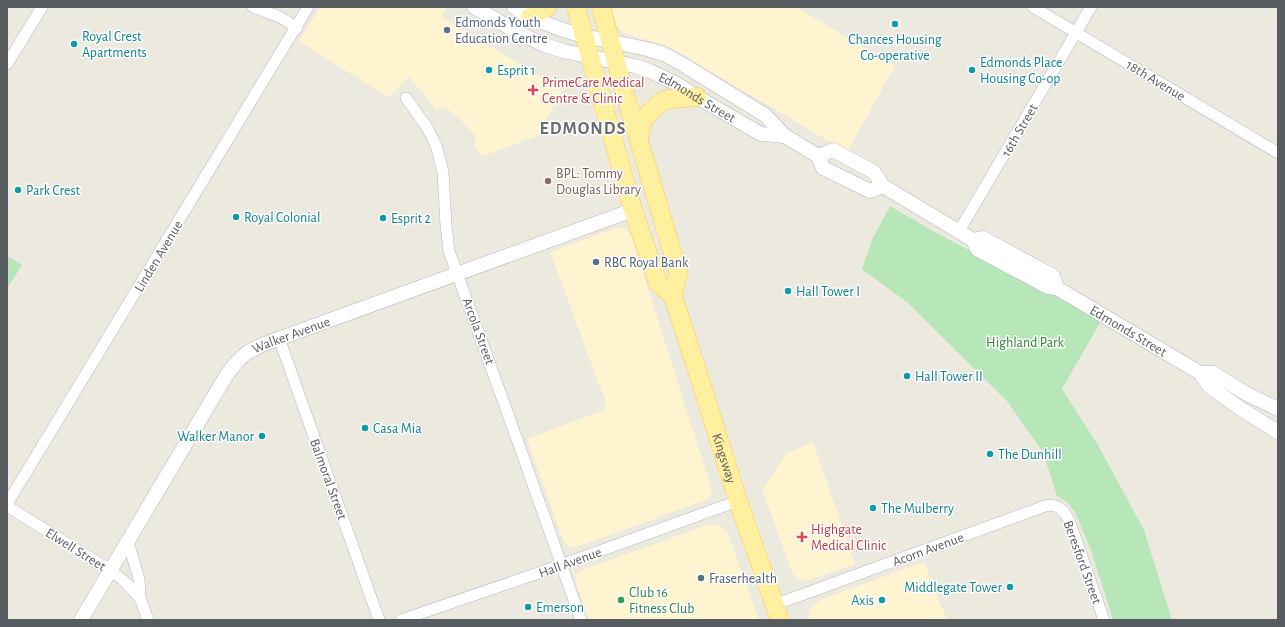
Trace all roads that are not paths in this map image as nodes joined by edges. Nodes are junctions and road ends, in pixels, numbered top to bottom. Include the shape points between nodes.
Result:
1 (42, 7) edge
2 (254, 7) edge
3 (308, 7) edge
4 (474, 7) edge
5 (514, 7) edge
6 (547, 7) edge
7 (576, 7) edge
8 (601, 7) edge
9 (1033, 7) edge
10 (1091, 7) edge
11 (530, 17) junction
12 (297, 28) junction
13 (1076, 33) junction
14 (584, 36) junction
15 (611, 42) junction
16 (589, 57) junction
17 (616, 62) junction
18 (7, 64) edge
19 (697, 97) junction
20 (406, 98) dead end
21 (785, 136) junction
22 (639, 138) junction
23 (1278, 153) edge
24 (818, 156) junction
25 (883, 186) junction
26 (633, 210) junction
27 (959, 232) junction
28 (458, 274) junction
29 (673, 296) junction
30 (279, 338) junction
31 (1200, 373) junction
32 (1278, 409) edge
33 (1278, 432) edge
34 (738, 501) junction
35 (7, 505) edge
36 (1059, 507) joint
37 (128, 542) junction
38 (562, 565) junction
39 (110, 570) junction
40 (140, 598) junction
41 (777, 613) edge
42 (81, 620) edge
43 (148, 620) edge
44 (379, 620) edge
45 (401, 620) edge
46 (581, 620) edge
47 (1104, 620) edge

1 - 18 street
2 - 12 street via 280,17
3 - 12 street, Linden Avenue
4 - 16 street, Edmonds Street via 542,44
5 - 11 street, Edmonds Street
6 - 11 main road
7 - 14 main road
8 - 15 main road
9 - 13 street, 18th Avenue
10 - 13 street, 16th Street
11 - 14 street, Edmonds Street
12 - 35 street, Linden Avenue
13 - 23 street, 18th Avenue
13 - 27 street, 16th Street
14 - 15 street, Edmonds Street
14 - 16 main road
15 - 17 main road
15 - 21 street, Edmonds Street via 664,54 764,115
16 - 17 street, Edmonds Street
16 - 26 main road
17 - 19 street, Edmonds Street via 650,71
17 - 22 main road
19 - 21 street, Edmonds Street via 761,134
19 - 22 main road via 668,99 661,102 642,122
20 - 28 street, Arcola Street via 436,145 443,172 449,251
21 - 24 street, Edmonds Street
22 - 29 main road via 678,272
24 - 25 street, Edmonds Street via 823,168 870,190
24 - 25 street, Edmonds Street via 834,150 874,172
25 - 27 street, Edmonds Street
26 - 28 street, Walker Avenue
26 - 29 main road via 658,283
27 - 31 street, Edmonds Street via 973,240 977,249 1048,287 1057,288
28 - 30 street, Walker Avenue
28 - 38 street, Arcola Street
29 - 34 main road, Kingsway
30 - 37 street, Walker Avenue via 250,350 232,367
30 - 44 street, Balmoral Street
31 - 32 street, Edmonds Street via 1213,373
31 - 33 street, Edmonds Street via 1209,386
34 - 38 street, Hall Avenue
34 - 41 main road, Kingsway
35 - 39 street, Elwell Street
36 - 41 street, Acorn Avenue via 1045,506
36 - 47 street, Beresford Street via 1069,520
37 - 39 street, Walker Avenue
37 - 40 street, Elwell Street via 139,579
38 - 45 street, Hall Avenue
38 - 46 street, Arcola Street
39 - 40 street, Elwell Street
39 - 42 street, Walker Avenue
40 - 43 street, Elwell Street

